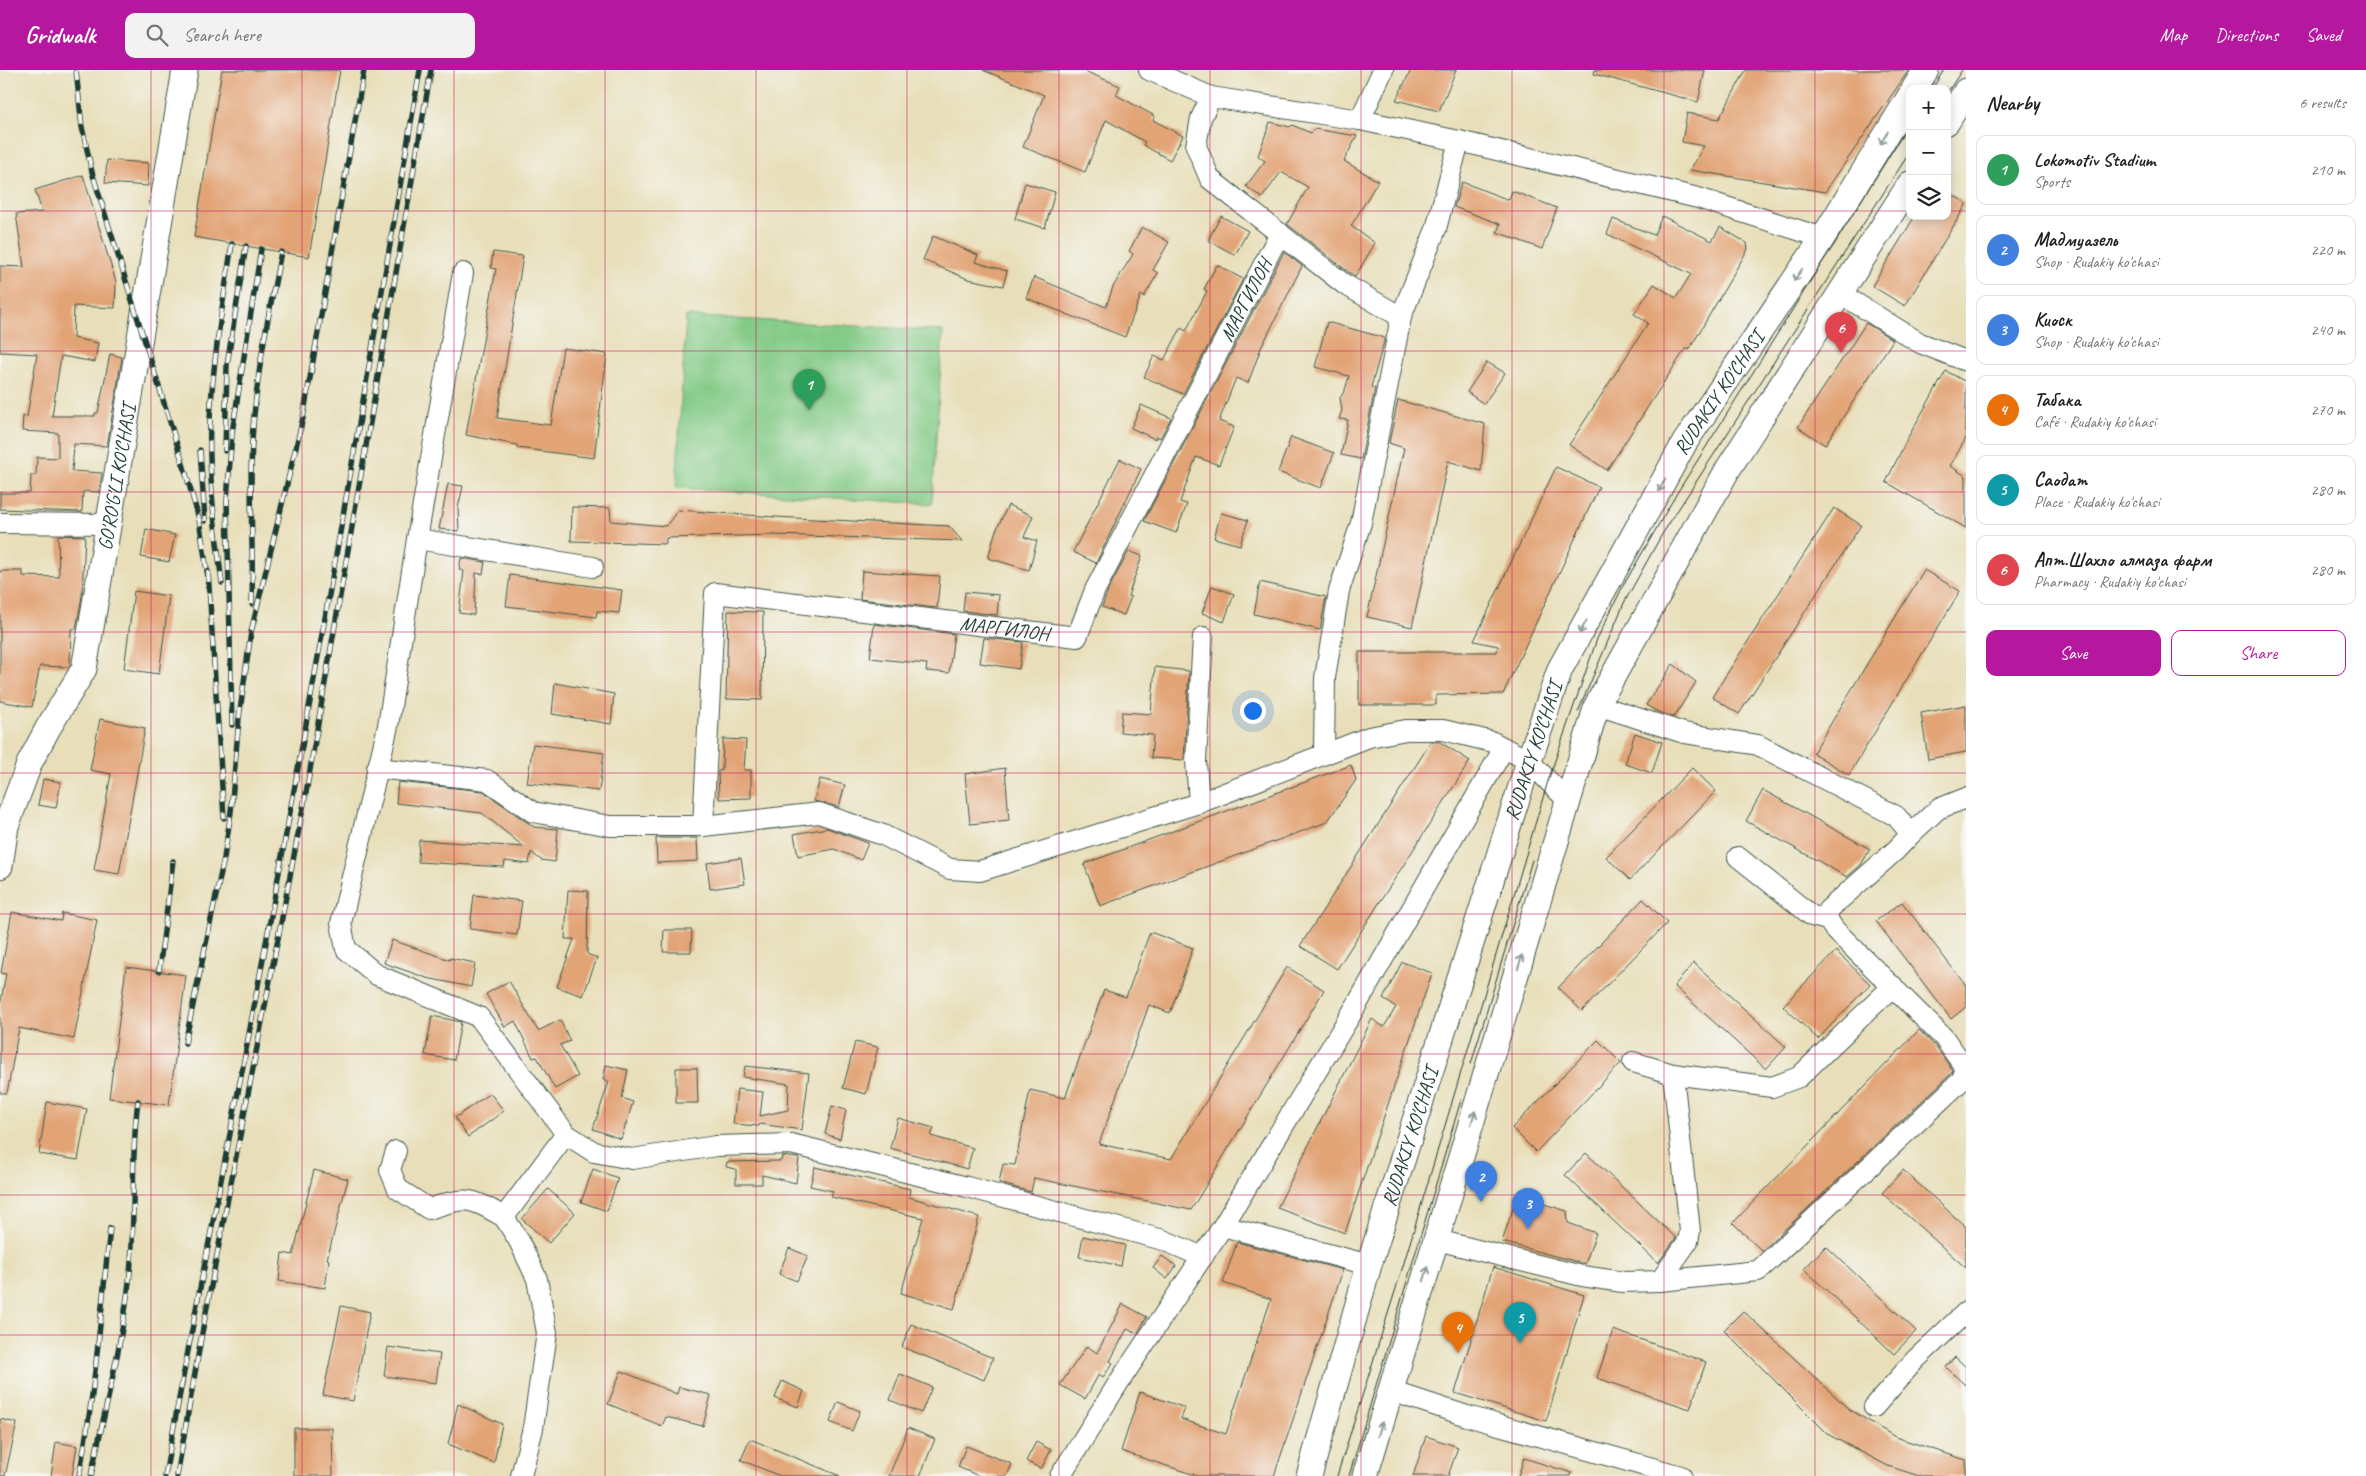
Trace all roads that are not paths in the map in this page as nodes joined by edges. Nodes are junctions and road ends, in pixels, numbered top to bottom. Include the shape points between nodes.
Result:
1 (185, 70) edge
2 (1149, 70) edge
3 (1383, 70) edge
4 (1926, 70) edge
5 (1917, 85) edge
6 (1966, 92) edge
7 (1211, 97) junction
8 (1906, 103) edge
9 (1951, 116) edge
10 (1360, 120) junction
11 (1459, 141) junction
12 (1906, 190) edge
13 (1280, 233) junction
14 (1823, 238) junction
15 (463, 273) dead end
16 (1841, 294) junction
17 (1401, 317) junction
18 (1966, 361) edge
19 (0, 523) edge
20 (107, 524) junction
21 (417, 539) junction
22 (593, 567) dead end
23 (1203, 637) dead end
24 (1597, 705) junction
25 (1504, 748) junction
26 (1324, 754) junction
27 (1529, 761) junction
28 (377, 768) junction
29 (1966, 798) edge
30 (1568, 801) junction
31 (1198, 802) junction
32 (703, 826) junction
33 (1911, 834) junction
34 (1738, 857) dead end
35 (0, 866) edge
36 (1828, 920) junction
37 (1893, 986) junction
38 (1633, 1062) dead end
39 (1673, 1074) junction
40 (566, 1134) junction
41 (396, 1151) dead end
42 (504, 1217) junction
43 (1223, 1226) junction
44 (1437, 1240) junction
45 (1203, 1257) junction
46 (1369, 1266) junction
47 (1660, 1280) junction
48 (1966, 1312) edge
49 (1391, 1391) junction
50 (1874, 1407) dead end
51 (521, 1476) edge
52 (1060, 1476) edge
53 (1309, 1476) edge
54 (1365, 1476) edge
55 (1681, 1476) edge

1 - 20 main road, GO'RO'G'LI KO'CHASI
2 - 7 street
3 - 10 street
4 - 5 main road
6 - 9 main road
7 - 10 street
7 - 13 street via 1201,118 1196,146 1210,179
8 -> 14 main road, RUDAKIY KO'CHASI
10 - 11 street
11 - 14 street via 1698,198
11 - 17 street via 1436,229
12 - 16 main road
13 - 17 street via 1344,284
13 - 32 street, МАРГИЛОН via 1095,590 1077,636 715,593
14 -> 27 main road, RUDAKIY KO'CHASI via 1686,442 1560,669
15 - 21 street
16 - 18 street via 1920,343
16 - 24 main road via 1728,469
17 - 26 street via 1361,523 1339,591 1325,678
19 - 20 street
20 - 35 main road, GO'RO'G'LI KO'CHASI via 84,669 30,762 6,826
21 - 22 street
21 - 28 street via 388,726
23 - 31 street via 1196,761
24 - 30 main road
24 - 33 street via 1684,733 1758,746 1896,816
25 - 26 street via 1493,742 1443,730 1406,730 1369,737
25 - 27 street
25 - 43 street via 1356,1006
26 - 31 street
27 - 30 street
27 - 46 main road, RUDAKIY KO'CHASI
28 - 32 street via 487,780 533,812 610,826
28 - 40 street via 341,923 346,950 377,975 479,1017
29 - 33 street via 1938,809
44 -> 30 main road
31 - 32 street via 980,871 950,869 883,835 819,813
33 - 36 street via 1828,910
34 - 36 street via 1812,916
36 - 37 street
37 - 39 street via 1799,1077 1772,1087
37 - 47 street via 1944,1038 1966,1069 1961,1080 1758,1270
38 - 39 street
39 - 47 street via 1690,1231 1688,1241
40 - 42 street
40 - 45 street via 594,1152 632,1159 716,1146 791,1144 1154,1237
41 - 42 street via 390,1170 398,1189 429,1209 455,1200 476,1200
42 - 51 street via 537,1279 547,1333 533,1428
43 - 45 street
43 - 46 street
44 - 47 street via 1582,1276 1623,1282
49 -> 44 main road
45 - 52 street via 1118,1382
46 - 53 main road, RUDAKIY KO'CHASI
48 - 50 street via 1915,1360
54 -> 49 main road
49 - 55 street via 1467,1416

